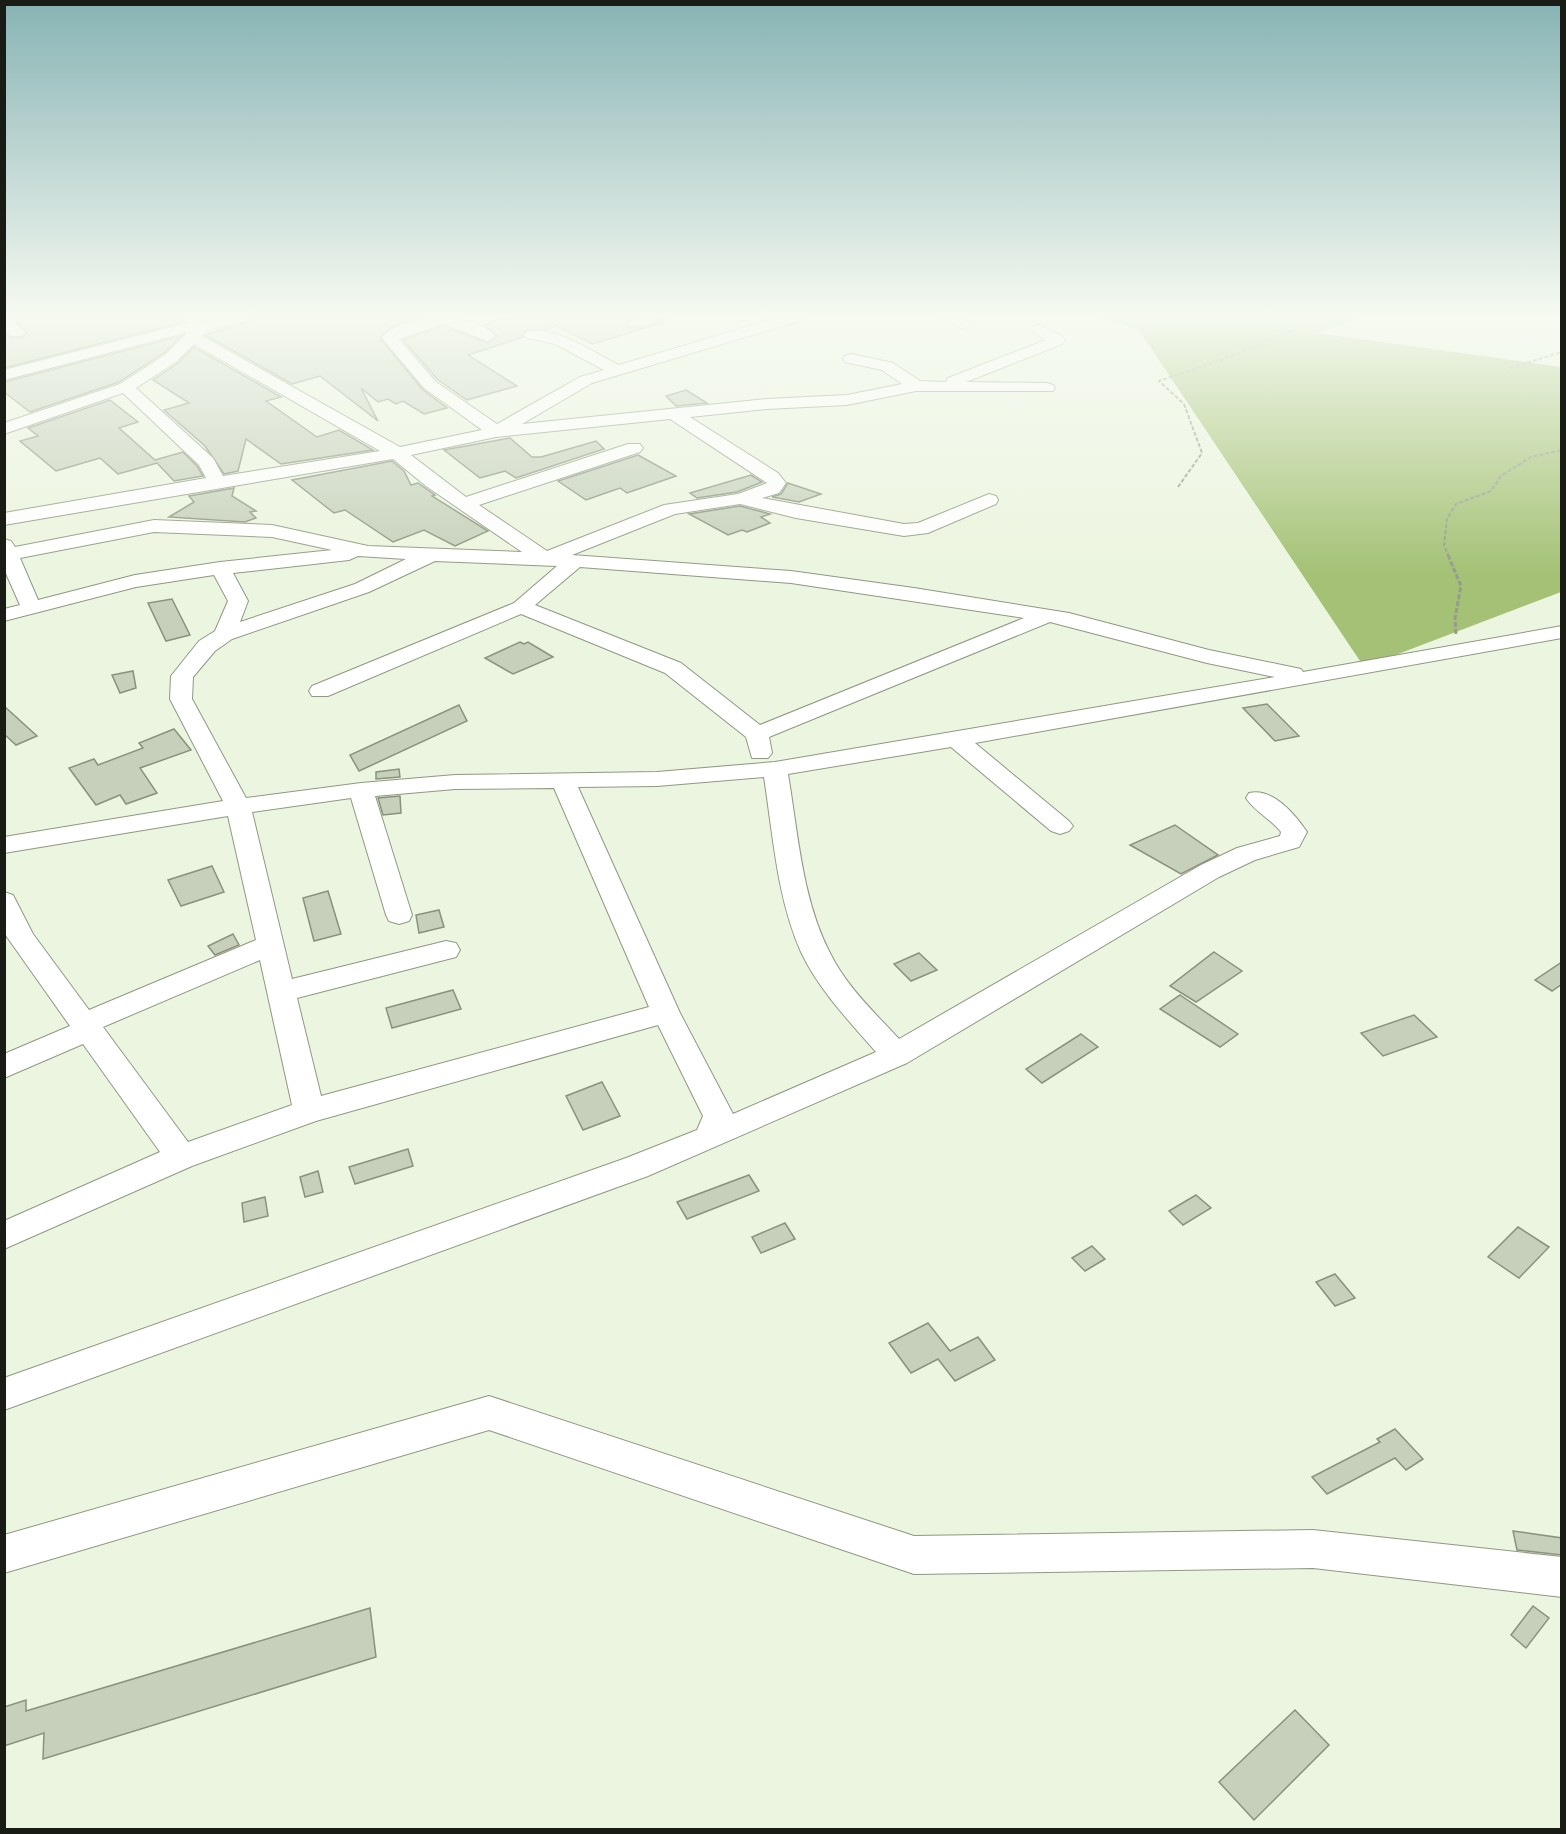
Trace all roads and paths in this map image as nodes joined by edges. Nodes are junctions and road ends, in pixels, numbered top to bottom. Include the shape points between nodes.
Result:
1 (81, 403) edge
2 (143, 403) edge
3 (316, 403) edge
4 (455, 403) edge
5 (546, 403) edge
6 (630, 403) dead end
7 (795, 403) edge
8 (1182, 403) edge
9 (675, 415) junction
10 (652, 417) junction
11 (4, 429) edge
12 (496, 432) junction
13 (634, 448) dead end
14 (1562, 450) edge
15 (397, 453) junction
16 (591, 461) junction
17 (616, 475) dead end
18 (218, 483) junction
19 (1178, 487) dead end
20 (120, 496) junction
21 (740, 499) junction
22 (989, 500) dead end
23 (464, 504) junction
24 (4, 519) edge
25 (154, 526) junction
26 (7, 550) edge
27 (368, 552) junction
28 (430, 555) junction
29 (545, 559) junction
30 (574, 562) junction
31 (220, 568) junction
32 (31, 607) junction
33 (521, 607) junction
34 (4, 615) edge
35 (1047, 616) junction
36 (1562, 632) edge
37 (224, 634) junction
38 (1456, 651) junction
39 (1307, 677) junction
40 (320, 691) dead end
41 (757, 734) junction
42 (956, 739) junction
43 (764, 771) junction
44 (562, 779) junction
45 (361, 790) junction
46 (1258, 798) dead end
47 (238, 806) junction
48 (1060, 826) dead end
49 (4, 845) edge
50 (4, 901) edge
51 (399, 915) dead end
52 (13, 941) edge
53 (270, 945) junction
54 (446, 950) dead end
55 (281, 992) junction
56 (666, 1013) junction
57 (86, 1027) junction
58 (896, 1055) junction
59 (4, 1067) edge
60 (309, 1110) junction
61 (709, 1138) junction
62 (181, 1157) junction
63 (4, 1236) edge
64 (4, 1394) edge
65 (4, 1554) edge
66 (1562, 1577) edge

1 - 11 street
2 - 18 street via 207,462
3 - 15 street
4 - 12 street
5 - 12 street
6 - 10 street
7 - 9 street
8 - 19 path via 1202,453
9 - 10 street
9 - 21 street via 777,483 772,489
10 - 12 street
12 - 15 street
13 - 16 street
14 - 38 path via 1531,458 1501,476 1491,491 1456,504 1447,519 1444,545 1461,586 1455,618
15 - 18 street
15 - 23 street
16 - 17 street
16 - 23 street
18 - 20 street
20 - 24 street
20 - 25 street
21 - 22 street via 904,530 921,529
21 - 29 street via 671,509
23 - 29 street
25 - 26 street
25 - 27 street via 272,531
26 - 32 street
27 - 28 street
27 - 31 street
28 - 29 street
28 - 37 street via 362,588
29 - 30 street
30 - 33 street
30 - 35 street via 791,577
31 - 32 street via 135,581
31 - 37 street via 238,601
32 - 34 street
33 - 40 street
33 - 41 street via 673,668
35 - 39 street
35 - 41 street
36 - 38 street
37 - 47 street via 207,646 182,676 181,699
38 - 39 street
39 - 42 street
41 - 43 street
42 - 43 street
42 - 48 street
43 - 44 street via 657,779
43 - 58 street via 806,930 817,955
44 - 45 street
44 - 56 street
45 - 47 street
45 - 51 street
46 - 58 street via 1286,820 1294,832 1290,841 1246,854 1210,871
47 - 49 street
47 - 53 street
50 - 52 street
52 - 57 street
53 - 55 street
53 - 57 street
54 - 55 street
55 - 60 street
56 - 60 street
56 - 61 street via 718,1116
57 - 59 street
57 - 62 street
58 - 61 street
60 - 62 street
61 - 64 street
62 - 63 street
65 - 66 street via 489,1413 914,1555 1313,1549

